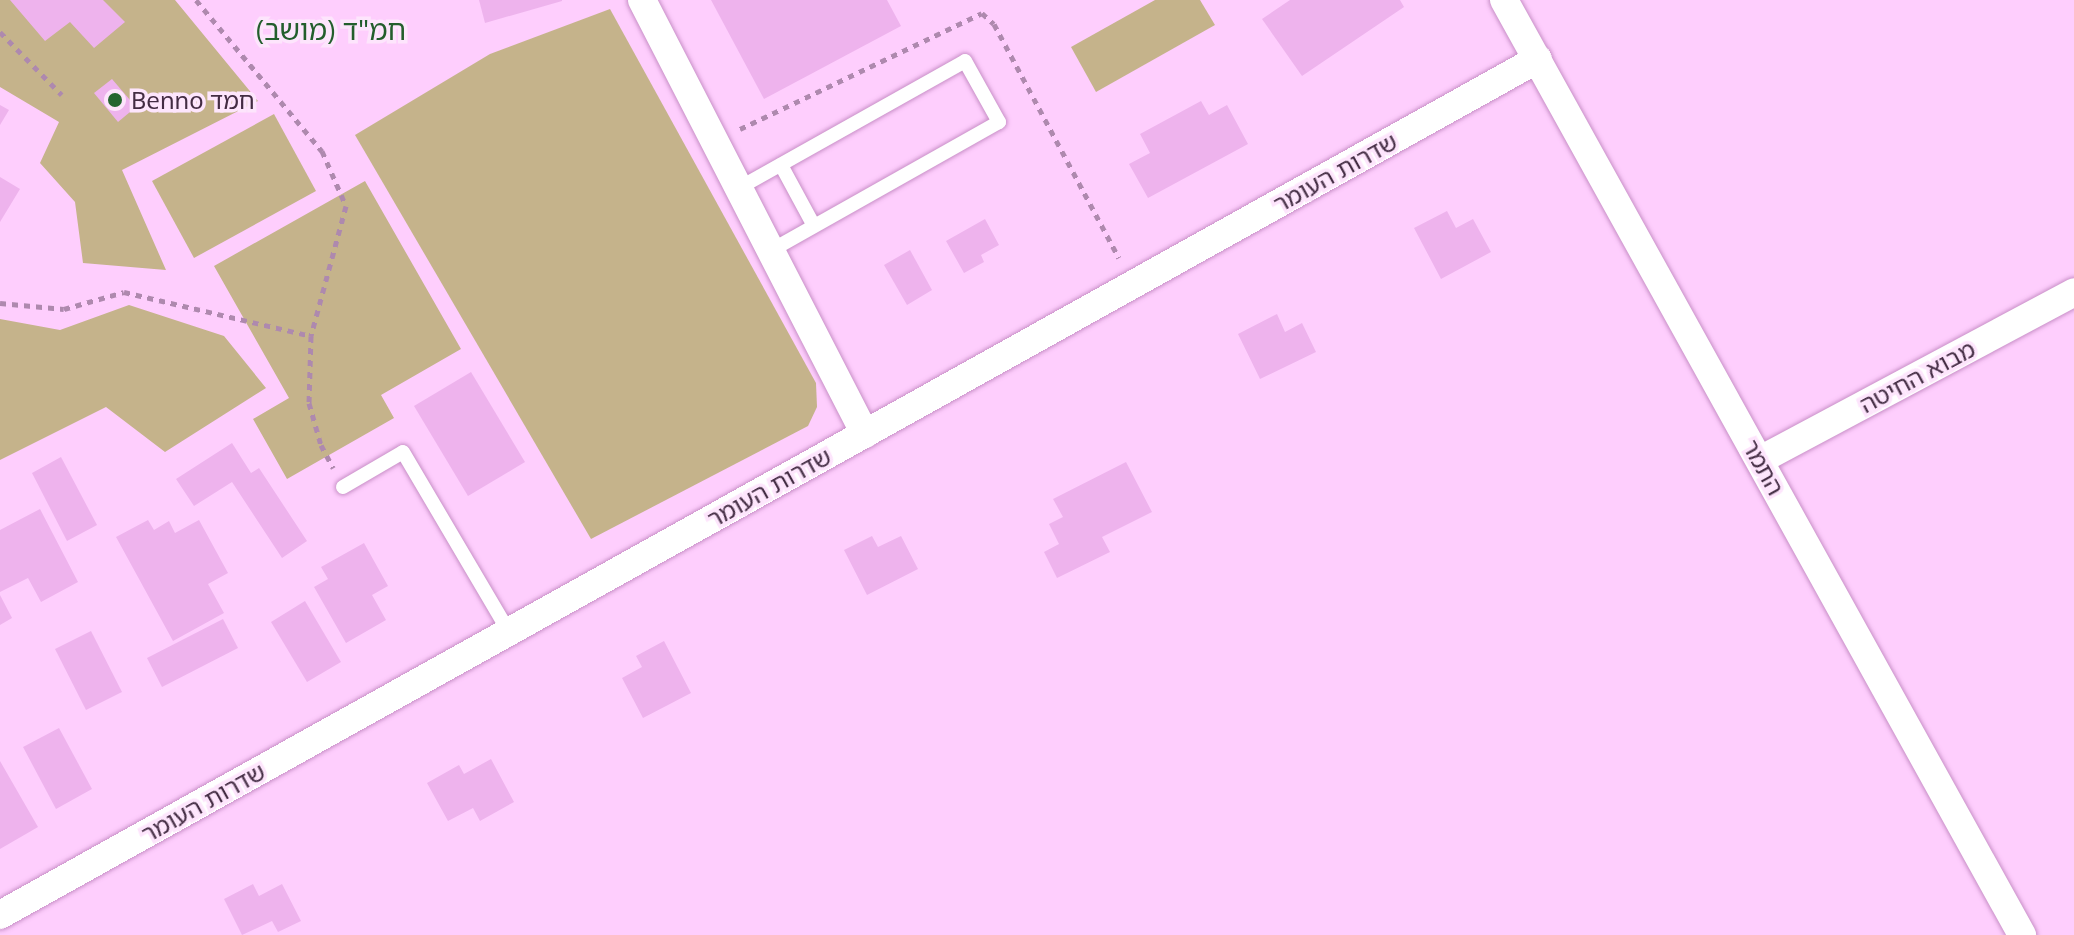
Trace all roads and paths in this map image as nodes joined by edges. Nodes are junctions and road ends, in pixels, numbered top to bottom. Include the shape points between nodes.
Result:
1 (196, 0) edge
2 (642, 0) edge
3 (1504, 0) edge
4 (0, 32) edge
5 (1538, 59) junction
6 (62, 95) dead end
7 (714, 142) junction
8 (781, 165) junction
9 (739, 188) junction
10 (814, 226) junction
11 (770, 251) junction
12 (1133, 284) junction
13 (2074, 292) edge
14 (0, 303) edge
15 (311, 336) junction
16 (865, 434) junction
17 (1760, 460) junction
18 (343, 487) joint
19 (509, 632) junction
20 (0, 915) edge
21 (2022, 935) edge

1 - 15 path via 322,151 346,206
2 - 7 street
3 - 5 street, התמר
4 - 6 path
5 - 12 street, שדרות העומר
5 - 17 street, התמר
7 - 9 street
7 - 12 path via 982,13 994,24
8 - 9 lane
8 - 10 lane
8 - 10 lane via 965,61 999,122
9 - 11 street
10 - 11 lane
11 - 16 street
12 - 16 street, שדרות העומר
13 - 17 street, מבוא החיטה
14 - 15 path via 64,309 124,292
15 - 18 path via 309,403 321,445
16 - 19 street, שדרות העומר
17 - 21 street, התמר
18 - 19 lane via 403,452
19 - 20 street, שדרות העומר

